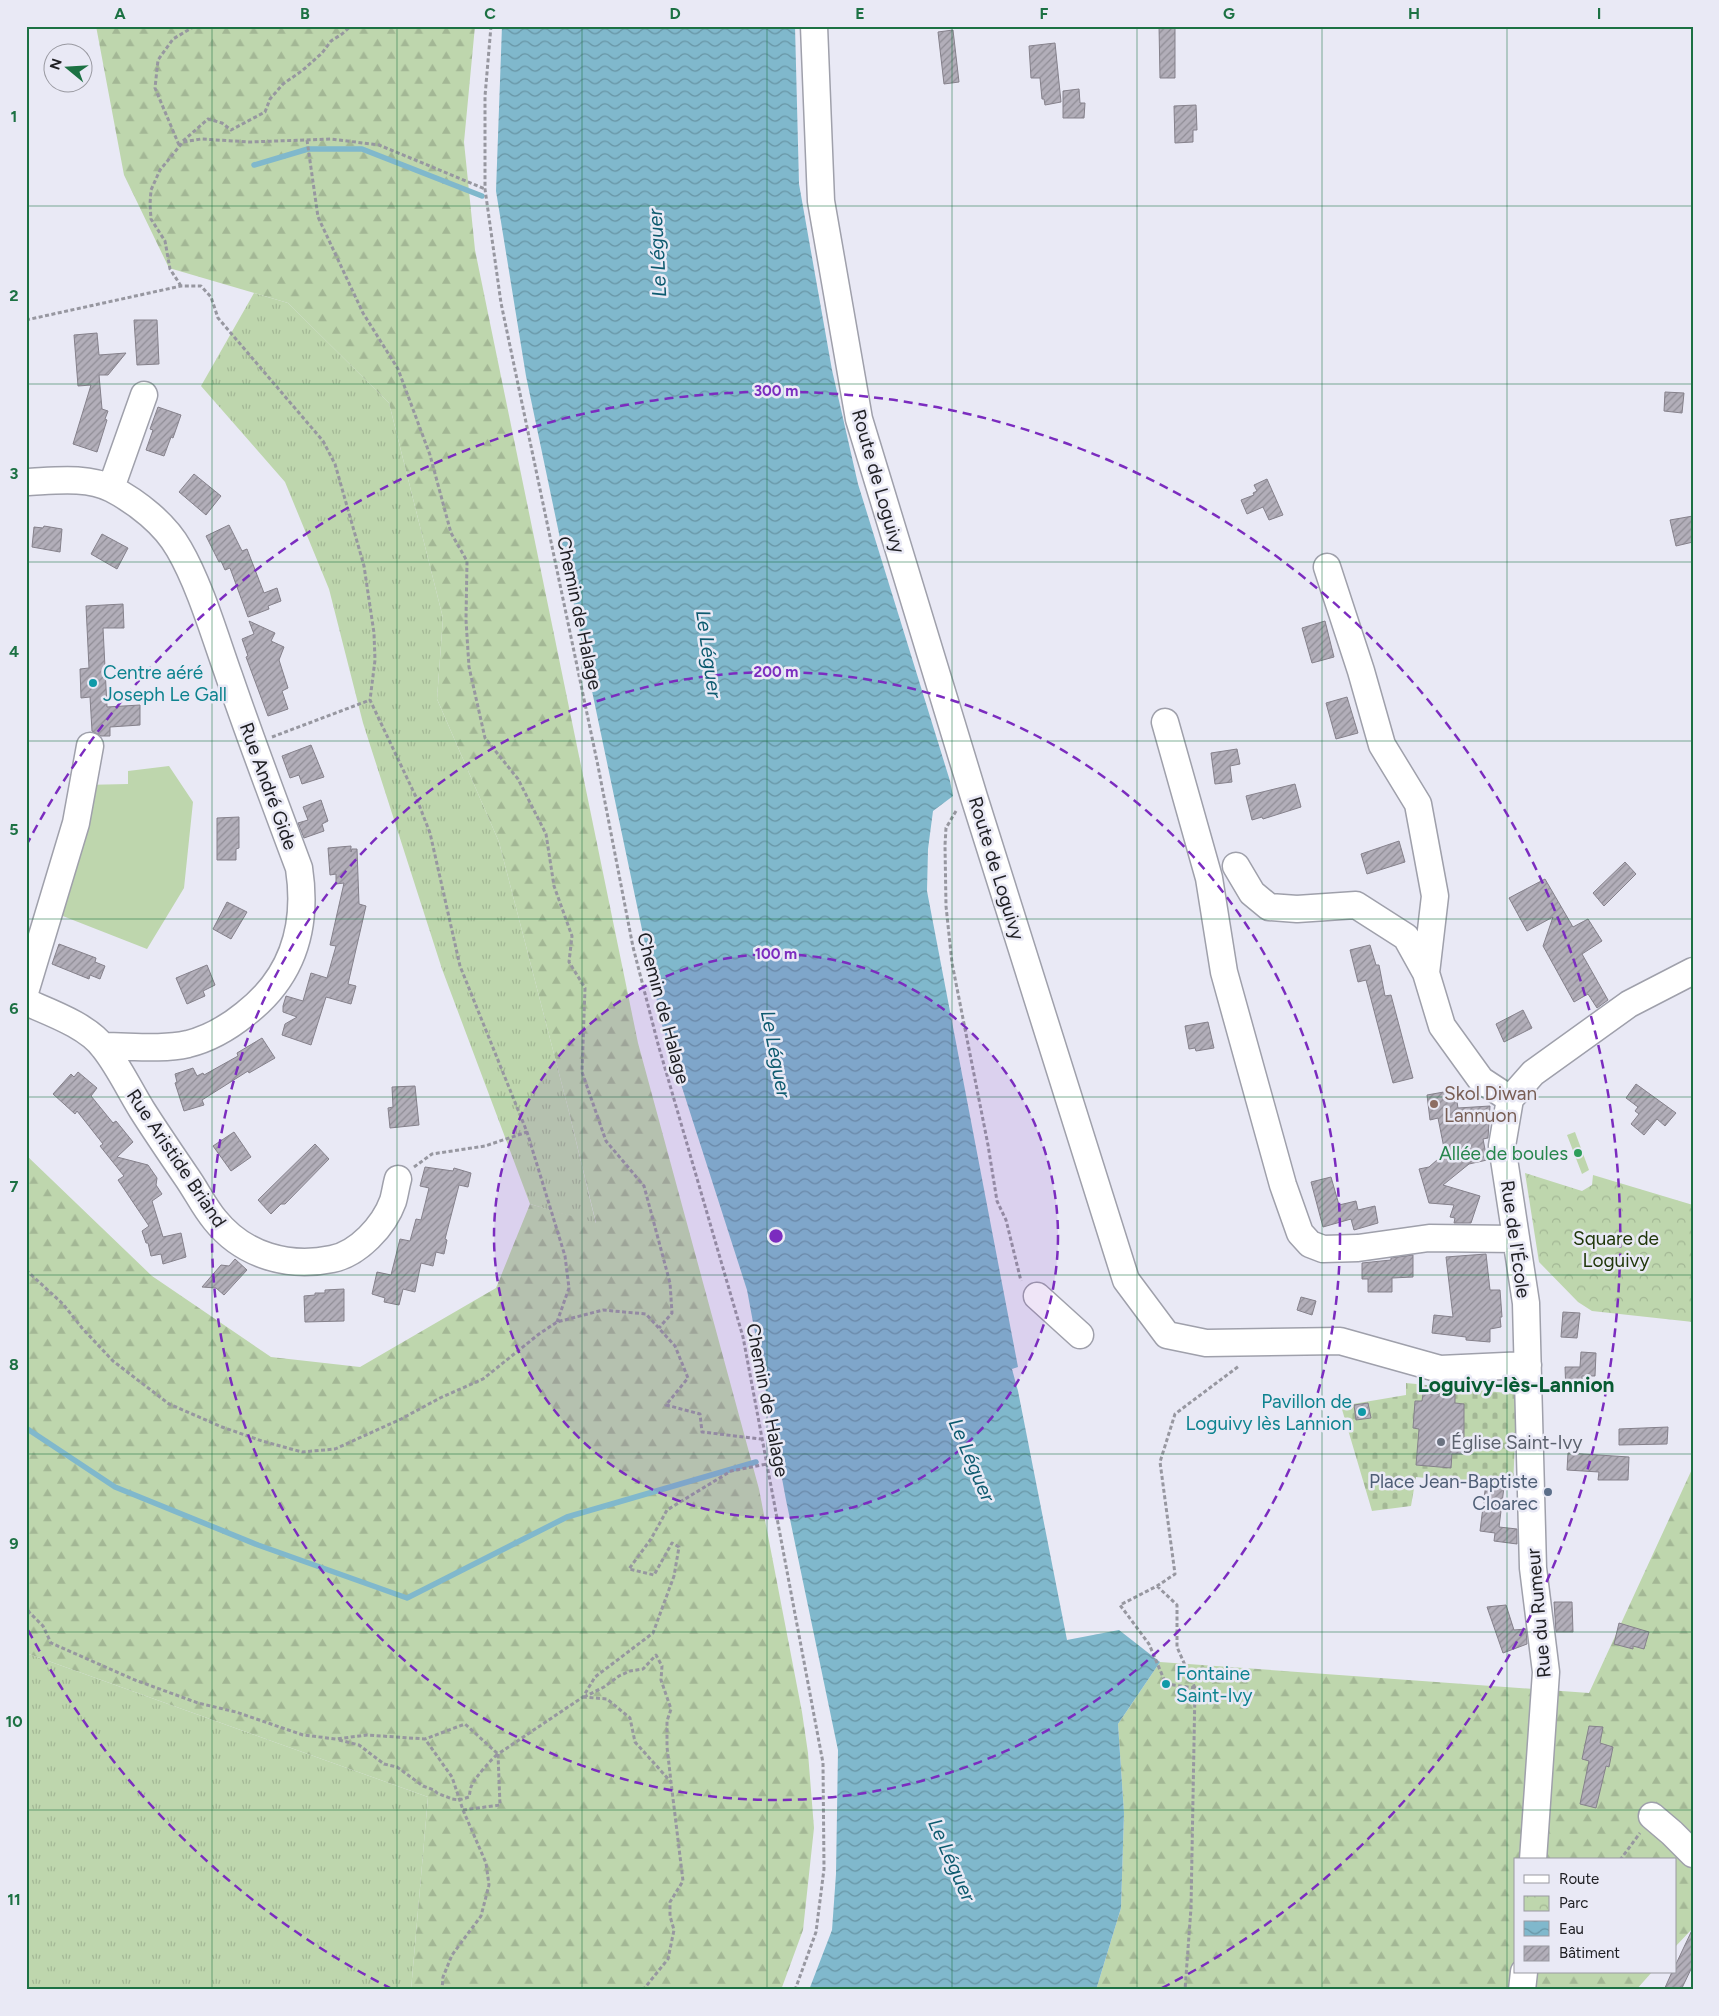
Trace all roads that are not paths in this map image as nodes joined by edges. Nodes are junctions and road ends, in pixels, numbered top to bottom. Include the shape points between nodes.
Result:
1 (814, 26) edge
2 (144, 395) dead end
3 (26, 482) edge
4 (111, 488) junction
5 (1327, 566) dead end
6 (1165, 722) dead end
7 (90, 746) dead end
8 (1236, 866) dead end
9 (1693, 971) edge
10 (1426, 973) junction
11 (26, 989) edge
12 (26, 1002) edge
13 (104, 1046) junction
14 (1510, 1099) junction
15 (398, 1179) road end
16 (1516, 1239) junction
17 (1037, 1296) road end
18 (1080, 1335) dead end
19 (1528, 1365) junction
20 (1652, 1816) road end
21 (1693, 1854) edge
22 (1533, 1858) edge
23 (1524, 1974) edge
24 (1522, 1990) edge

1 - 19 street, Route de Loguivy via 821,201 859,419 1126,1280 1167,1334 1206,1343 1340,1341 1440,1368
2 - 4 street
3 - 4 street, Rue André Gide via 70,480
4 - 13 street, Rue André Gide via 164,528 179,549 197,589 253,744 300,876 302,891 297,940 288,963 273,989 232,1025 188,1044
5 - 10 street via 1382,745 1418,804 1435,896
6 - 16 street via 1209,878 1224,972 1283,1185 1300,1233 1310,1244 1323,1249 1358,1248 1429,1238
7 - 11 street via 76,824
8 - 10 street via 1252,893 1269,907 1297,909 1356,905 1406,937
9 - 14 street via 1629,1004 1533,1073
10 - 14 street via 1442,1026 1480,1080
12 - 13 street, Rue Aristide Briand via 75,1024
13 - 15 street, Rue Aristide Briand via 143,1112 215,1220 232,1237 255,1252 295,1263 338,1258 356,1249 376,1230 393,1202
14 - 16 street, Rue de l'École via 1502,1146
16 - 19 street, Rue de l'École via 1526,1302
17 - 18 street
19 - 22 street, Rue du Rumeur via 1533,1568 1546,1672
20 - 21 street
23 - 24 street

